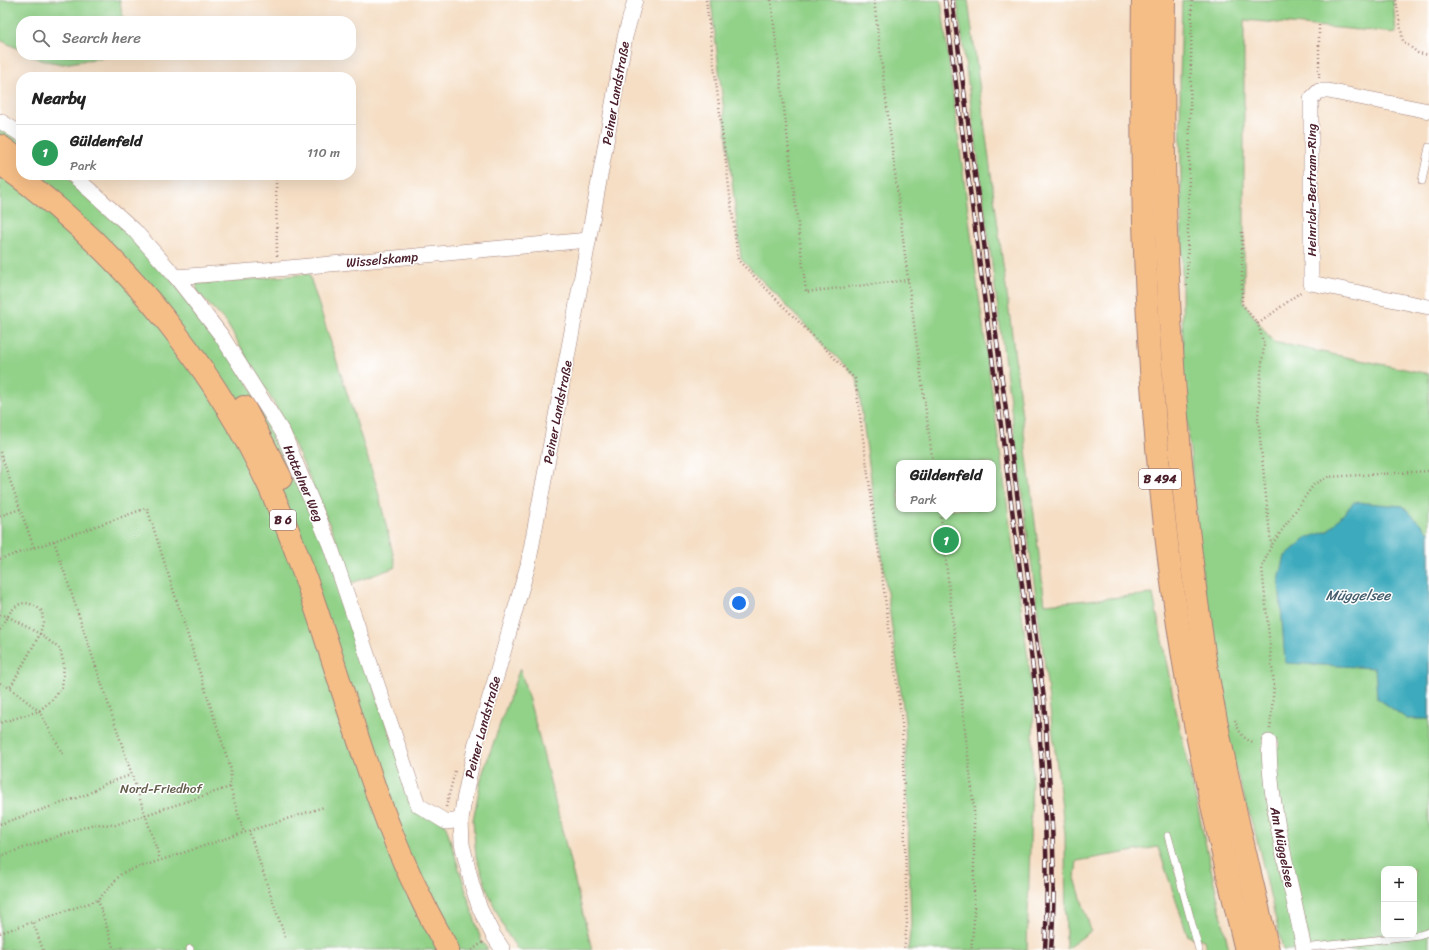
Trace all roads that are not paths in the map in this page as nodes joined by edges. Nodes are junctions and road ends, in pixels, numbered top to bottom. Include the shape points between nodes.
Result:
1 (635, 0) edge
2 (1143, 0) edge
3 (1164, 0) edge
4 (1429, 111) edge
5 (0, 121) edge
6 (16, 131) edge
7 (0, 146) edge
8 (1429, 147) edge
9 (16, 157) edge
10 (0, 163) edge
11 (16, 175) edge
12 (24, 180) edge
13 (46, 180) edge
14 (79, 180) edge
15 (1422, 182) dead end
16 (588, 240) junction
17 (176, 277) junction
18 (1429, 307) edge
19 (1269, 742) road end
20 (461, 820) junction
21 (1168, 836) dead end
22 (1429, 932) edge
23 (458, 948) edge
24 (1304, 949) edge
25 (503, 950) edge
26 (1199, 950) edge
27 (1246, 950) edge
28 (1268, 950) edge

1 - 16 street, Peiner Landstraße via 625,37
2 - 27 highway, B 494 via 1143,231 1154,423 1184,663 1224,858
3 - 28 highway, B 494 via 1163,128 1166,248 1176,420 1189,544 1205,656 1223,753
4 - 18 street, Heinrich-Bertram-Ring via 1328,91 1319,91 1311,98 1311,283
5 - 6 street
7 - 9 highway
8 - 15 lane
10 - 11 highway, B 6
12 - 23 highway, B 6 via 62,212 122,270 174,332 214,387 236,424 285,524 368,770 398,848 418,894
13 - 23 highway, B 6 via 102,228 164,295 206,349 249,416 283,482 309,545 393,796
14 - 17 street, Hottelner Weg via 134,230
16 - 17 street, Wisselskamp
16 - 20 street, Peiner Landstraße via 528,565 476,743
17 - 20 street, Hottelner Weg via 221,335 282,434 330,545 418,805 446,822
19 - 24 street, Am Müggelsee via 1275,808
20 - 25 street, Peiner Landstraße via 462,844 472,886 480,909
21 - 26 lane
22 - 24 lane

